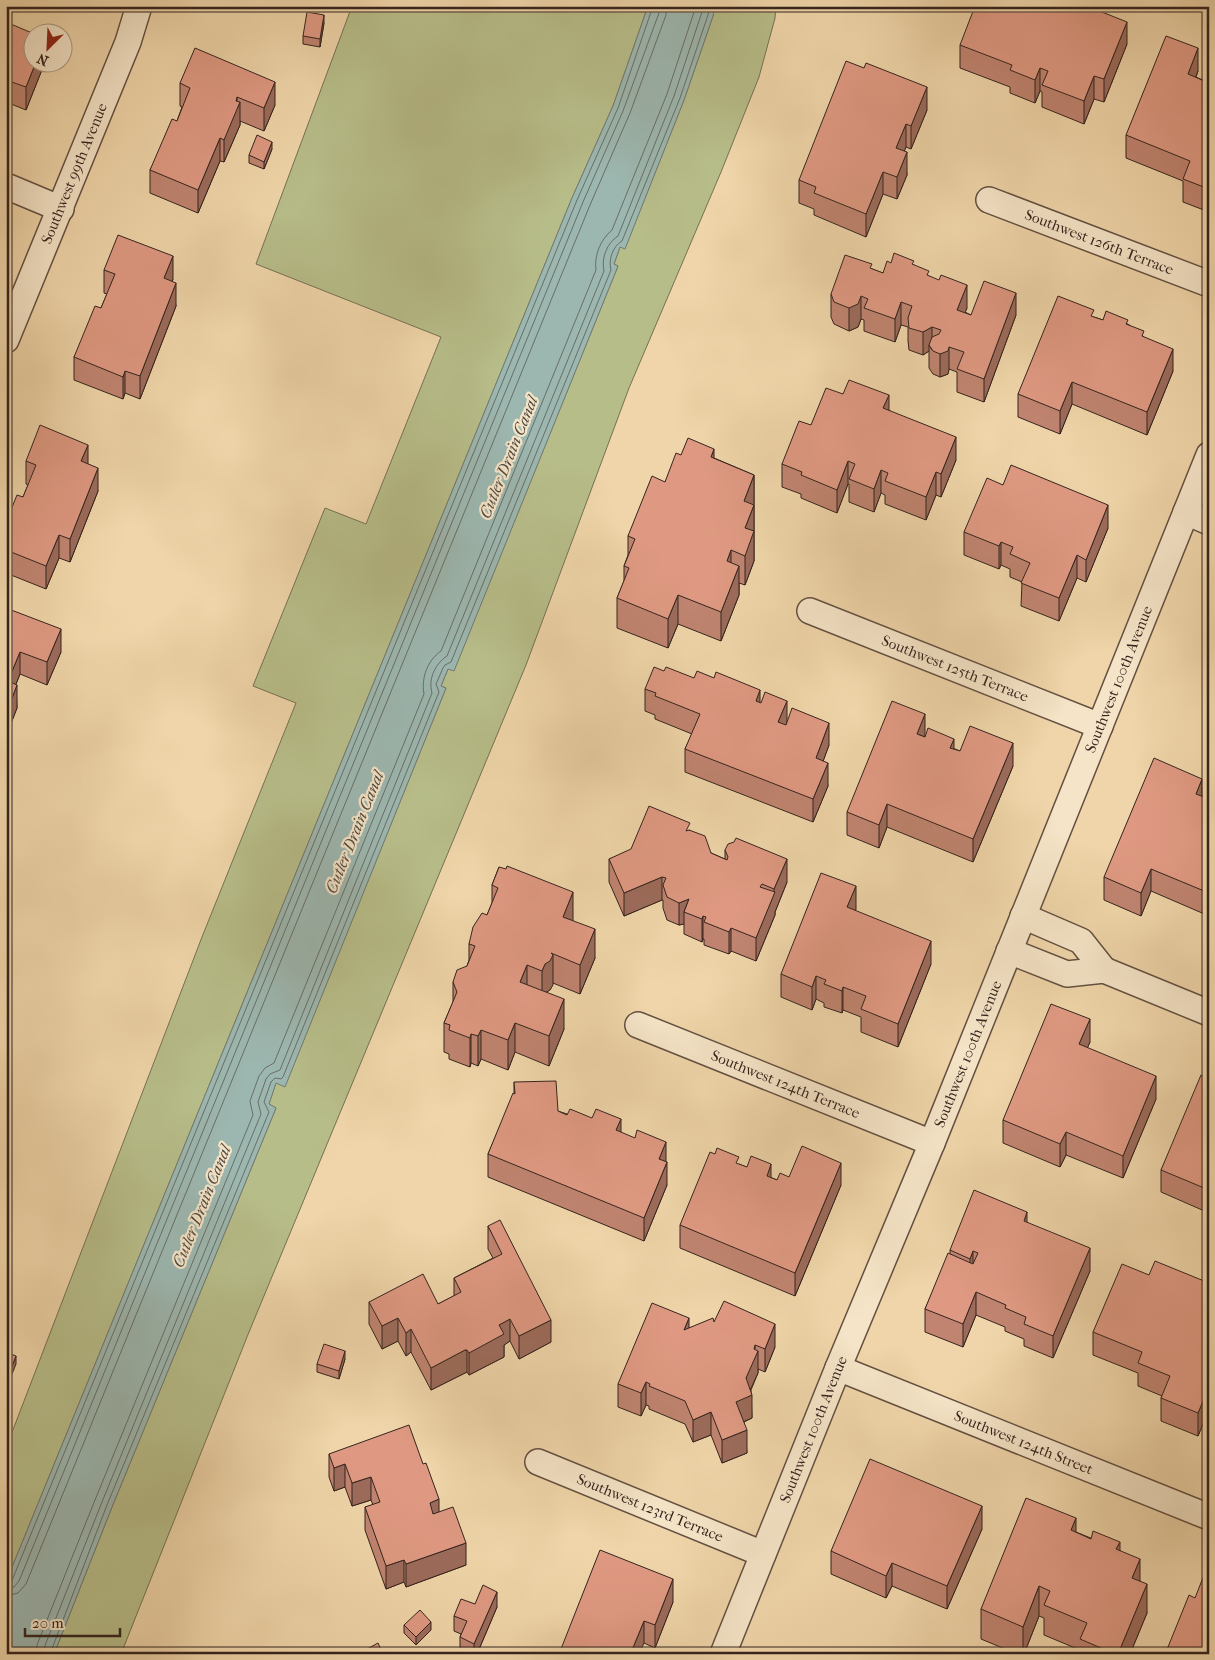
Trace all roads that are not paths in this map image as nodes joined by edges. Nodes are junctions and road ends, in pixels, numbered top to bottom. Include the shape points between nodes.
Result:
1 (138, 6) edge
2 (6, 186) edge
3 (989, 200) dead end
4 (61, 209) junction
5 (1209, 284) edge
6 (6, 340) edge
7 (1209, 455) edge
8 (1186, 512) junction
9 (1209, 522) edge
10 (810, 611) dead end
11 (1100, 726) junction
12 (1023, 916) junction
13 (1009, 951) junction
14 (1104, 970) junction
15 (1209, 1012) edge
16 (638, 1024) dead end
17 (932, 1143) junction
18 (838, 1368) junction
19 (538, 1462) dead end
20 (1209, 1517) edge
21 (763, 1554) junction
22 (723, 1654) edge

1 - 4 street, Southwest 99th Avenue via 128,42
2 - 4 street
3 - 5 street, Southwest 126th Terrace
4 - 6 street, Southwest 99th Avenue
7 - 8 street, Southwest 100th Avenue
8 - 9 street
8 - 11 street, Southwest 100th Avenue
10 - 11 street, Southwest 125th Terrace
11 - 12 street, Southwest 100th Avenue
12 - 13 street, Southwest 100th Avenue
12 - 14 street via 1080,941
13 - 14 street via 1067,974
13 - 17 street, Southwest 100th Avenue
14 - 15 street
16 - 17 street, Southwest 124th Terrace
17 - 18 street, Southwest 100th Avenue
18 - 20 street, Southwest 124th Street
18 - 21 street, Southwest 100th Avenue
19 - 21 street, Southwest 123rd Terrace
21 - 22 street, Southwest 100th Avenue

